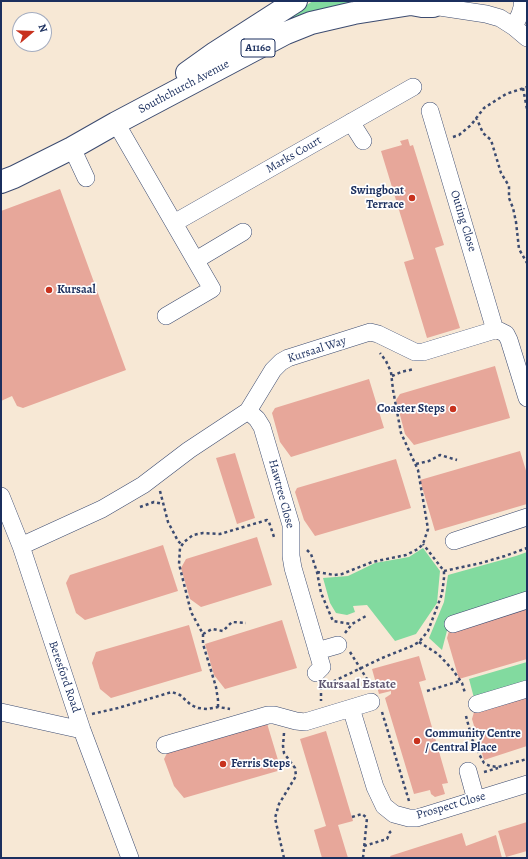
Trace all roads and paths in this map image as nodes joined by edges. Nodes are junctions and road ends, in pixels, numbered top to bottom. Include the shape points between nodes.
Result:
1 (296, 1) edge
2 (488, 1) edge
3 (522, 1) edge
4 (423, 3) edge
5 (500, 18) junction
6 (514, 27) junction
7 (527, 38) edge
8 (527, 86) edge
9 (413, 87) dead end
10 (522, 88) junction
11 (527, 109) edge
12 (430, 111) dead end
13 (476, 117) junction
14 (351, 122) junction
15 (116, 123) junction
16 (363, 141) dead end
17 (439, 141) junction
18 (72, 148) junction
19 (86, 178) dead end
20 (1, 182) edge
21 (174, 223) junction
22 (243, 232) dead end
23 (196, 260) junction
24 (527, 263) edge
25 (166, 316) dead end
26 (495, 330) junction
27 (374, 350) dead end
28 (527, 398) edge
29 (248, 411) junction
30 (457, 460) dead end
31 (416, 464) junction
32 (159, 488) dead end
33 (1, 496) edge
34 (527, 517) edge
35 (284, 541) junction
36 (454, 541) dead end
37 (423, 544) junction
38 (182, 545) junction
39 (21, 546) junction
40 (527, 548) edge
41 (444, 571) junction
42 (317, 572) junction
43 (527, 600) edge
44 (246, 623) dead end
45 (352, 624) dead end
46 (453, 624) dead end
47 (203, 634) junction
48 (338, 645) dead end
49 (317, 651) junction
50 (319, 680) junction
51 (460, 681) dead end
52 (527, 689) edge
53 (427, 691) dead end
54 (371, 702) dead end
55 (477, 704) dead end
56 (319, 706) dead end
57 (218, 707) junction
58 (233, 708) dead end
59 (351, 708) junction
60 (1, 712) edge
61 (90, 714) dead end
62 (286, 719) junction
63 (82, 730) junction
64 (165, 745) dead end
65 (468, 771) dead end
66 (527, 784) edge
67 (476, 800) junction
68 (352, 817) dead end
69 (414, 818) junction
70 (364, 846) junction
71 (130, 858) edge
72 (284, 858) edge
73 (363, 858) edge

1 - 15 main road, Southchurch Avenue / A1160 via 215,53
2 - 5 street
3 - 6 street
4 - 5 street
4 - 15 main road, Southchurch Avenue / A1160 via 354,13 286,33
5 - 6 street
6 - 7 street
8 - 10 path
9 - 14 street, Marks Court
10 - 11 path
10 - 13 path via 506,94 484,108
12 - 17 street, Outing Close
13 - 17 path via 459,135
13 - 24 path via 483,133 491,140 501,173 509,186 519,248
14 - 16 street
14 - 21 street, Marks Court
15 - 18 main road, Southchurch Avenue / A1160
15 - 21 street
17 - 26 street, Outing Close
18 - 19 street
18 - 20 main road, Southchurch Avenue / A1160 via 14,178
21 - 23 street
22 - 23 street
23 - 25 street via 212,289
26 - 28 street via 506,334 509,340
26 - 29 street, Kursaal Way via 423,352 415,352 392,337 361,332 281,362 272,370
27 - 31 path via 380,353 391,372 401,433
29 - 35 street, Hawtree Close via 262,427 292,525
29 - 39 street, Kursaal Way via 188,450 143,485 109,505
30 - 31 path via 440,455
31 - 37 path via 427,517 428,529
32 - 38 path via 168,522
33 - 39 street, Beresford Road
34 - 36 street
35 - 38 path via 267,520 220,534 193,535
35 - 42 path via 311,554
35 - 49 street, Hawtree Close via 291,556
37 - 41 path
37 - 42 path via 406,555 372,562 342,574
38 - 47 path via 179,564 191,612
39 - 63 street, Beresford Road
40 - 41 path via 481,563
41 - 50 path via 442,594 435,615 428,631 418,642 382,658
42 - 45 path via 321,593 333,622
43 - 46 street
44 - 47 path via 232,622 224,631 212,629
47 - 57 path via 203,644 216,688
48 - 49 street
49 - 50 street, Hawtree Close via 322,667
50 - 56 path via 322,696
51 - 53 path
52 - 55 street
54 - 59 street
57 - 58 path
57 - 61 path via 198,708 172,692
59 - 62 street via 305,722
59 - 69 street, Prospect Close via 375,787 384,806 394,814
60 - 63 street
62 - 64 street via 274,714 268,715
62 - 72 path via 284,753 295,768 296,776 279,804 275,818
63 - 71 street, Beresford Road
65 - 67 street
66 - 67 street, Prospect Close
67 - 69 street, Prospect Close
68 - 70 path via 362,814 367,818
69 - 70 path via 407,827 390,832 387,839
70 - 73 path

